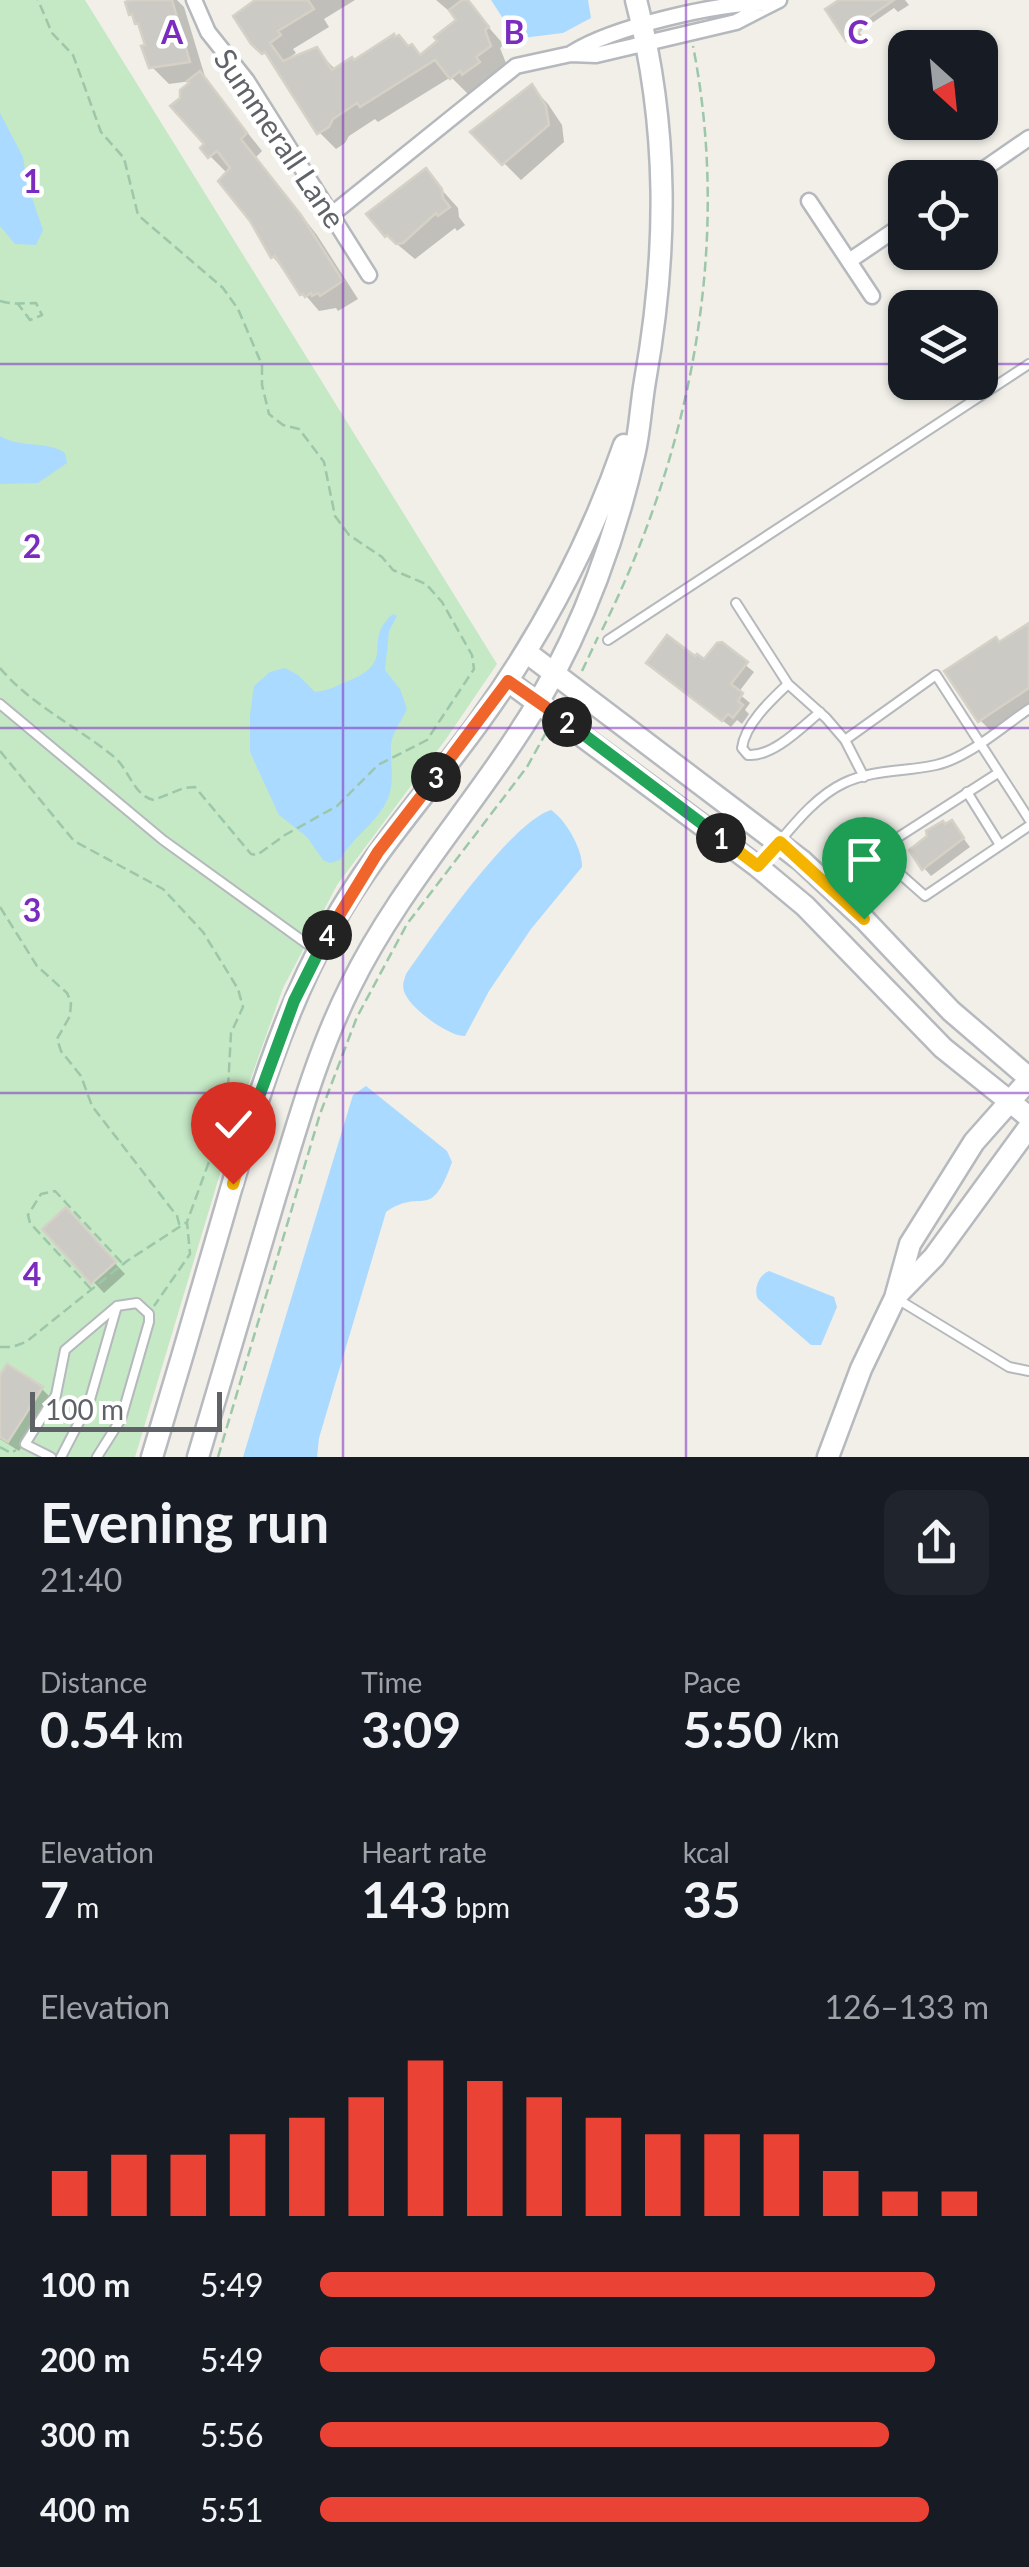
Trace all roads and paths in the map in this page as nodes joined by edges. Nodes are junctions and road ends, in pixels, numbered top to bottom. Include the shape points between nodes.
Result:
1 (38, 0) edge
2 (194, 0) edge
3 (636, 0) edge
4 (774, 1) edge
5 (645, 35) junction
6 (1029, 138) edge
7 (998, 160) edge
8 (809, 201) dead end
9 (331, 214) junction
10 (888, 235) edge
11 (849, 261) junction
12 (369, 275) dead end
13 (872, 296) dead end
14 (0, 301) edge
15 (18, 304) junction
16 (1029, 364) edge
17 (645, 383) junction
18 (736, 603) dead end
19 (608, 640) dead end
20 (526, 652) junction
21 (0, 668) edge
22 (554, 672) junction
23 (508, 681) junction
24 (788, 684) junction
25 (538, 702) junction
26 (0, 704) edge
27 (1029, 709) edge
28 (820, 712) junction
29 (542, 739) dead end
30 (845, 740) junction
31 (979, 742) junction
32 (0, 751) edge
33 (998, 772) junction
34 (864, 776) junction
35 (967, 792) junction
36 (1029, 822) edge
37 (780, 842) junction
38 (1000, 845) junction
39 (758, 866) junction
40 (0, 907) edge
41 (318, 952) junction
42 (1029, 1079) edge
43 (1008, 1102) junction
44 (1029, 1117) edge
45 (1029, 1127) edge
46 (186, 1222) junction
47 (180, 1227) junction
48 (123, 1264) junction
49 (92, 1290) junction
50 (895, 1298) junction
51 (117, 1306) junction
52 (149, 1314) junction
53 (0, 1347) edge
54 (1029, 1371) edge
55 (26, 1444) junction
56 (0, 1447) edge
57 (51, 1457) edge
58 (61, 1457) edge
59 (97, 1457) edge
60 (152, 1457) edge
61 (198, 1457) edge
62 (218, 1457) edge
63 (828, 1457) edge

1 - 21 path via 52,33 72,55 101,132 124,158 138,215 223,288 262,365 269,414 298,429 324,462 335,516 349,535 393,570 426,584 442,602 472,656 471,677 422,744 366,774 337,806 257,855 195,787 147,799 113,756
2 - 9 street, Summerall Lane via 208,32
3 - 5 street
4 - 5 street via 733,3
5 - 9 street via 595,38 571,54 510,70
5 - 17 street via 664,185 656,321
6 - 7 street
8 - 11 street
9 - 12 street, Summerall Lane
10 - 11 street
11 - 13 street
14 - 15 path
15 - 15 path via 36,303 42,314 30,320
16 - 19 lane
17 - 20 street via 589,536
17 - 22 street via 616,521
18 - 24 lane
20 - 22 street
20 - 23 street
22 - 25 street
22 - 37 street
23 - 25 street
23 - 41 street via 378,852
24 - 28 lane
24 - 28 lane via 744,738 748,755 768,750
25 - 39 street
25 - 61 street via 395,906 339,1009 305,1097
26 - 41 lane via 163,840
27 - 31 lane
28 - 30 lane
29 - 62 path via 528,767 407,924 356,1017 320,1114
30 - 31 lane via 936,675
30 - 34 lane
31 - 33 lane
31 - 34 lane via 939,765
32 - 46 path via 74,841 163,889 202,932 238,989 243,1006 232,1033 230,1118
33 - 35 lane
33 - 36 lane
34 - 37 lane via 813,806
35 - 38 lane
35 - 38 lane via 883,847 890,865 925,896
36 - 38 lane
37 - 39 lane
37 - 42 street
39 - 43 street via 943,1048
40 - 47 path via 37,966 67,993 70,1016 58,1039 92,1106
41 - 60 street via 270,1062
42 - 43 street
43 - 44 street
43 - 50 street via 933,1204 910,1244
45 - 50 street via 934,1257
46 - 47 path
46 - 52 path via 190,1254
47 - 48 path
48 - 49 path
48 - 49 path via 55,1190 41,1194 30,1222
49 - 53 path via 26,1342
50 - 54 lane via 1009,1367
50 - 63 street
51 - 52 lane via 138,1303
51 - 55 lane via 65,1350 56,1395
51 - 58 lane via 89,1403
52 - 59 lane via 121,1419
55 - 56 path via 11,1454
55 - 57 lane

